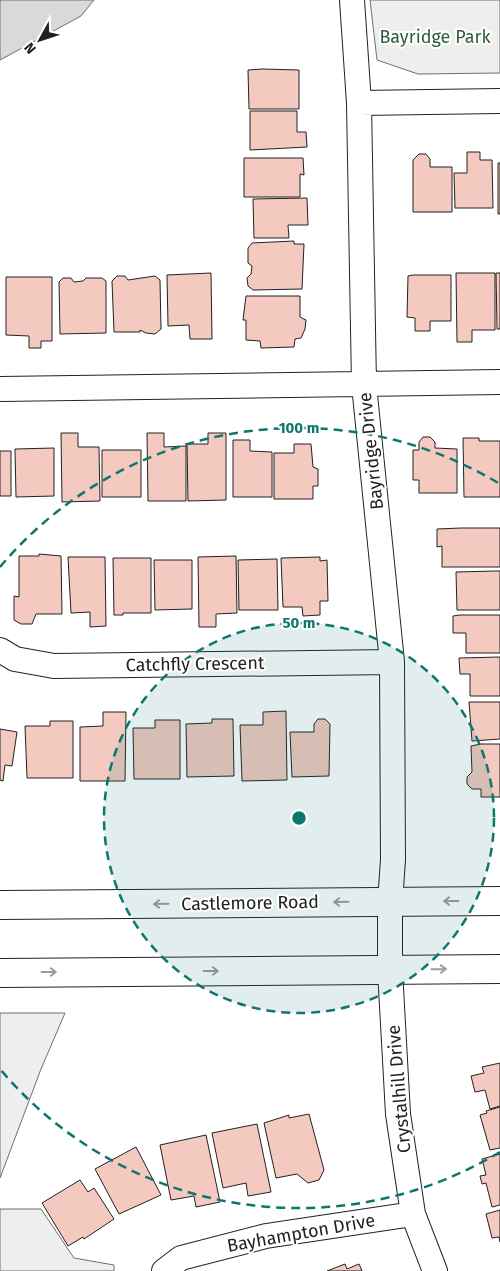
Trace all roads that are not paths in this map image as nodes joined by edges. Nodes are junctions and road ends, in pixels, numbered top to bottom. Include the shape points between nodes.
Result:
1 (352, 0) edge
2 (500, 101) edge
3 (359, 103) junction
4 (500, 382) edge
5 (364, 385) junction
6 (0, 389) edge
7 (0, 650) edge
8 (392, 662) junction
9 (500, 901) edge
10 (390, 902) junction
11 (0, 905) edge
12 (500, 969) edge
13 (390, 970) junction
14 (0, 972) edge
15 (413, 1214) junction
16 (164, 1271) edge
17 (435, 1271) edge

1 - 3 street, Bayridge Drive
2 - 3 street
3 - 5 street, Bayridge Drive
4 - 5 street
5 - 6 street
5 - 8 street, Bayridge Drive
7 - 8 street, Catchfly Crescent via 16,660 54,666
8 - 10 street, Bayridge Drive via 393,860
9 -> 10 main road, Castlemore Road
10 -> 11 main road, Castlemore Road
10 - 13 street, Crystalhill Drive
13 -> 12 main road
14 -> 13 main road
13 - 15 street, Crystalhill Drive via 398,1114
15 - 16 street, Bayhampton Drive via 266,1236 180,1258
15 - 17 street, Crystalhill Drive

